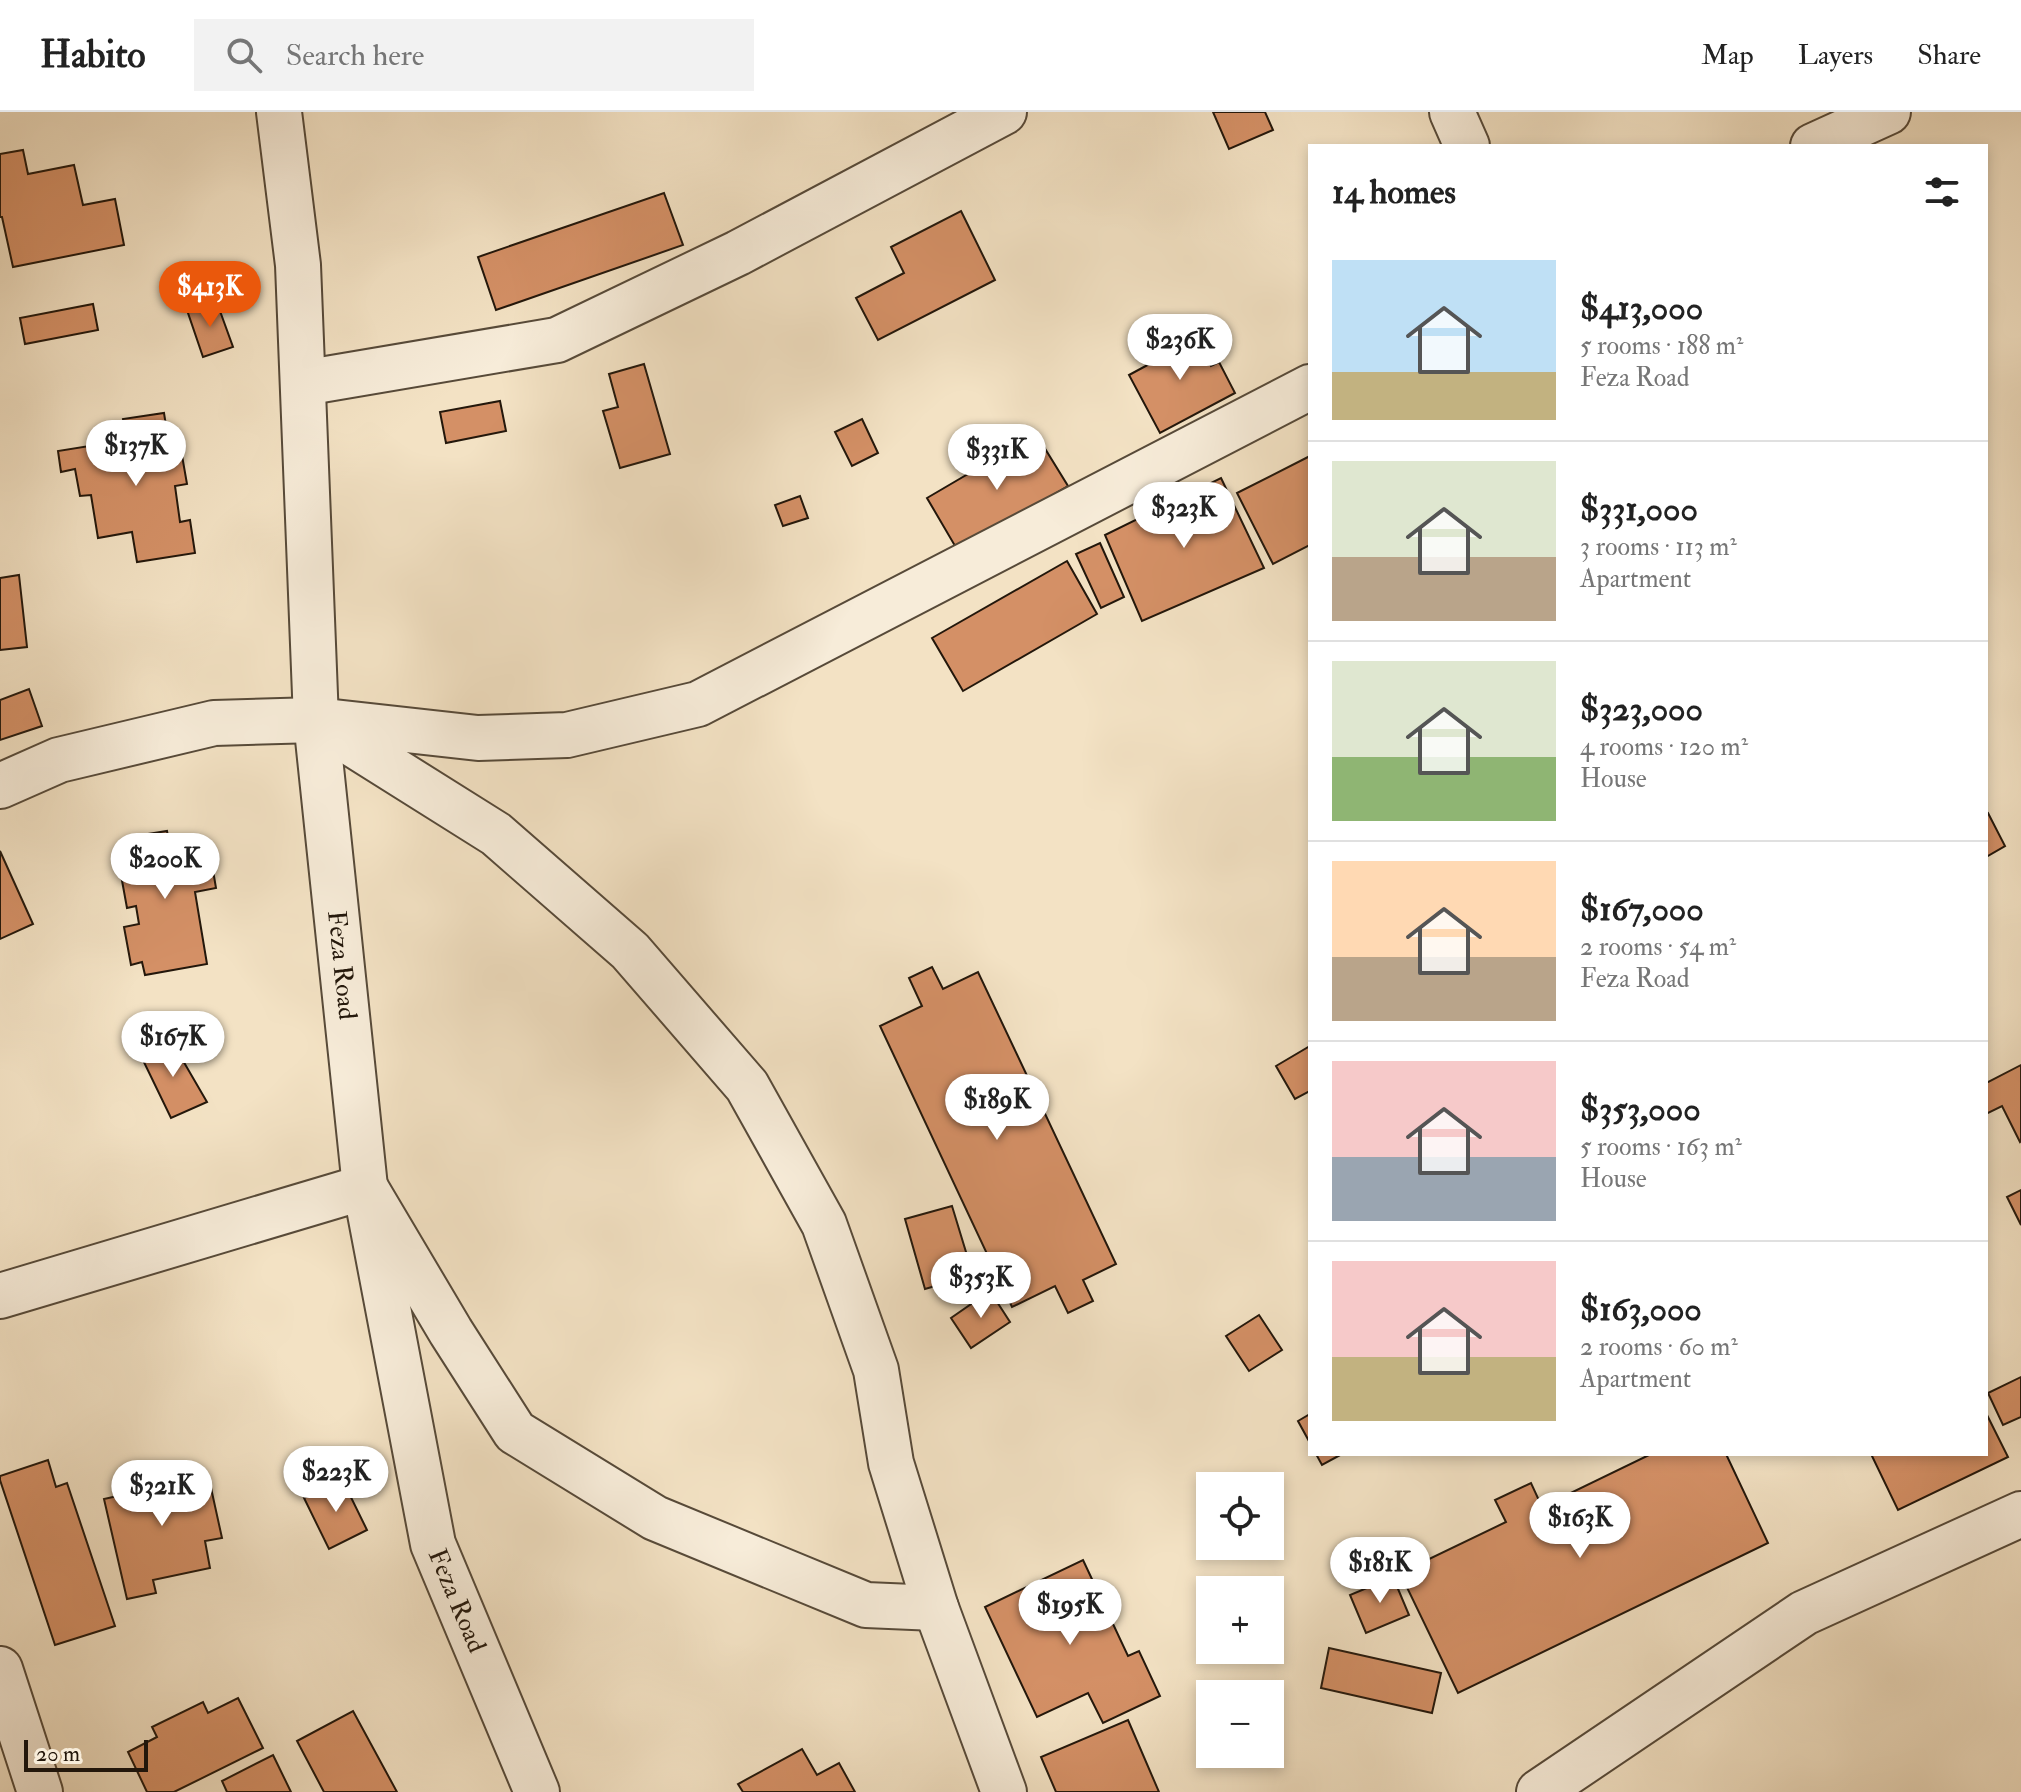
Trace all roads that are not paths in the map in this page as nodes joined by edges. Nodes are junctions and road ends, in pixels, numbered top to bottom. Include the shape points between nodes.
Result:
1 (279, 112) edge
2 (1004, 112) edge
3 (1452, 112) edge
4 (1888, 112) edge
5 (1466, 144) edge
6 (1817, 144) edge
7 (303, 383) junction
8 (1308, 388) edge
9 (316, 720) junction
10 (0, 786) edge
11 (365, 1187) junction
12 (0, 1296) edge
13 (2021, 1514) edge
14 (936, 1608) junction
15 (0, 1669) edge
16 (24, 1780) edge
17 (537, 1792) edge
18 (1004, 1792) edge
19 (1539, 1792) edge

1 - 7 street, Feza Road via 298,265
2 - 7 street via 738,253 557,340
3 - 5 street
4 - 6 street
7 - 9 street, Feza Road
8 - 9 street via 698,704 567,735 478,738
9 - 10 street via 214,723 59,760
9 - 11 street, Feza Road
9 - 14 street via 496,834 630,951 747,1086 824,1224 876,1370 891,1463
11 - 12 street
11 - 14 street via 515,1432 655,1518 866,1605
11 - 17 street, Feza Road via 433,1544
13 - 19 street via 1804,1613
14 - 18 street
15 - 16 street

